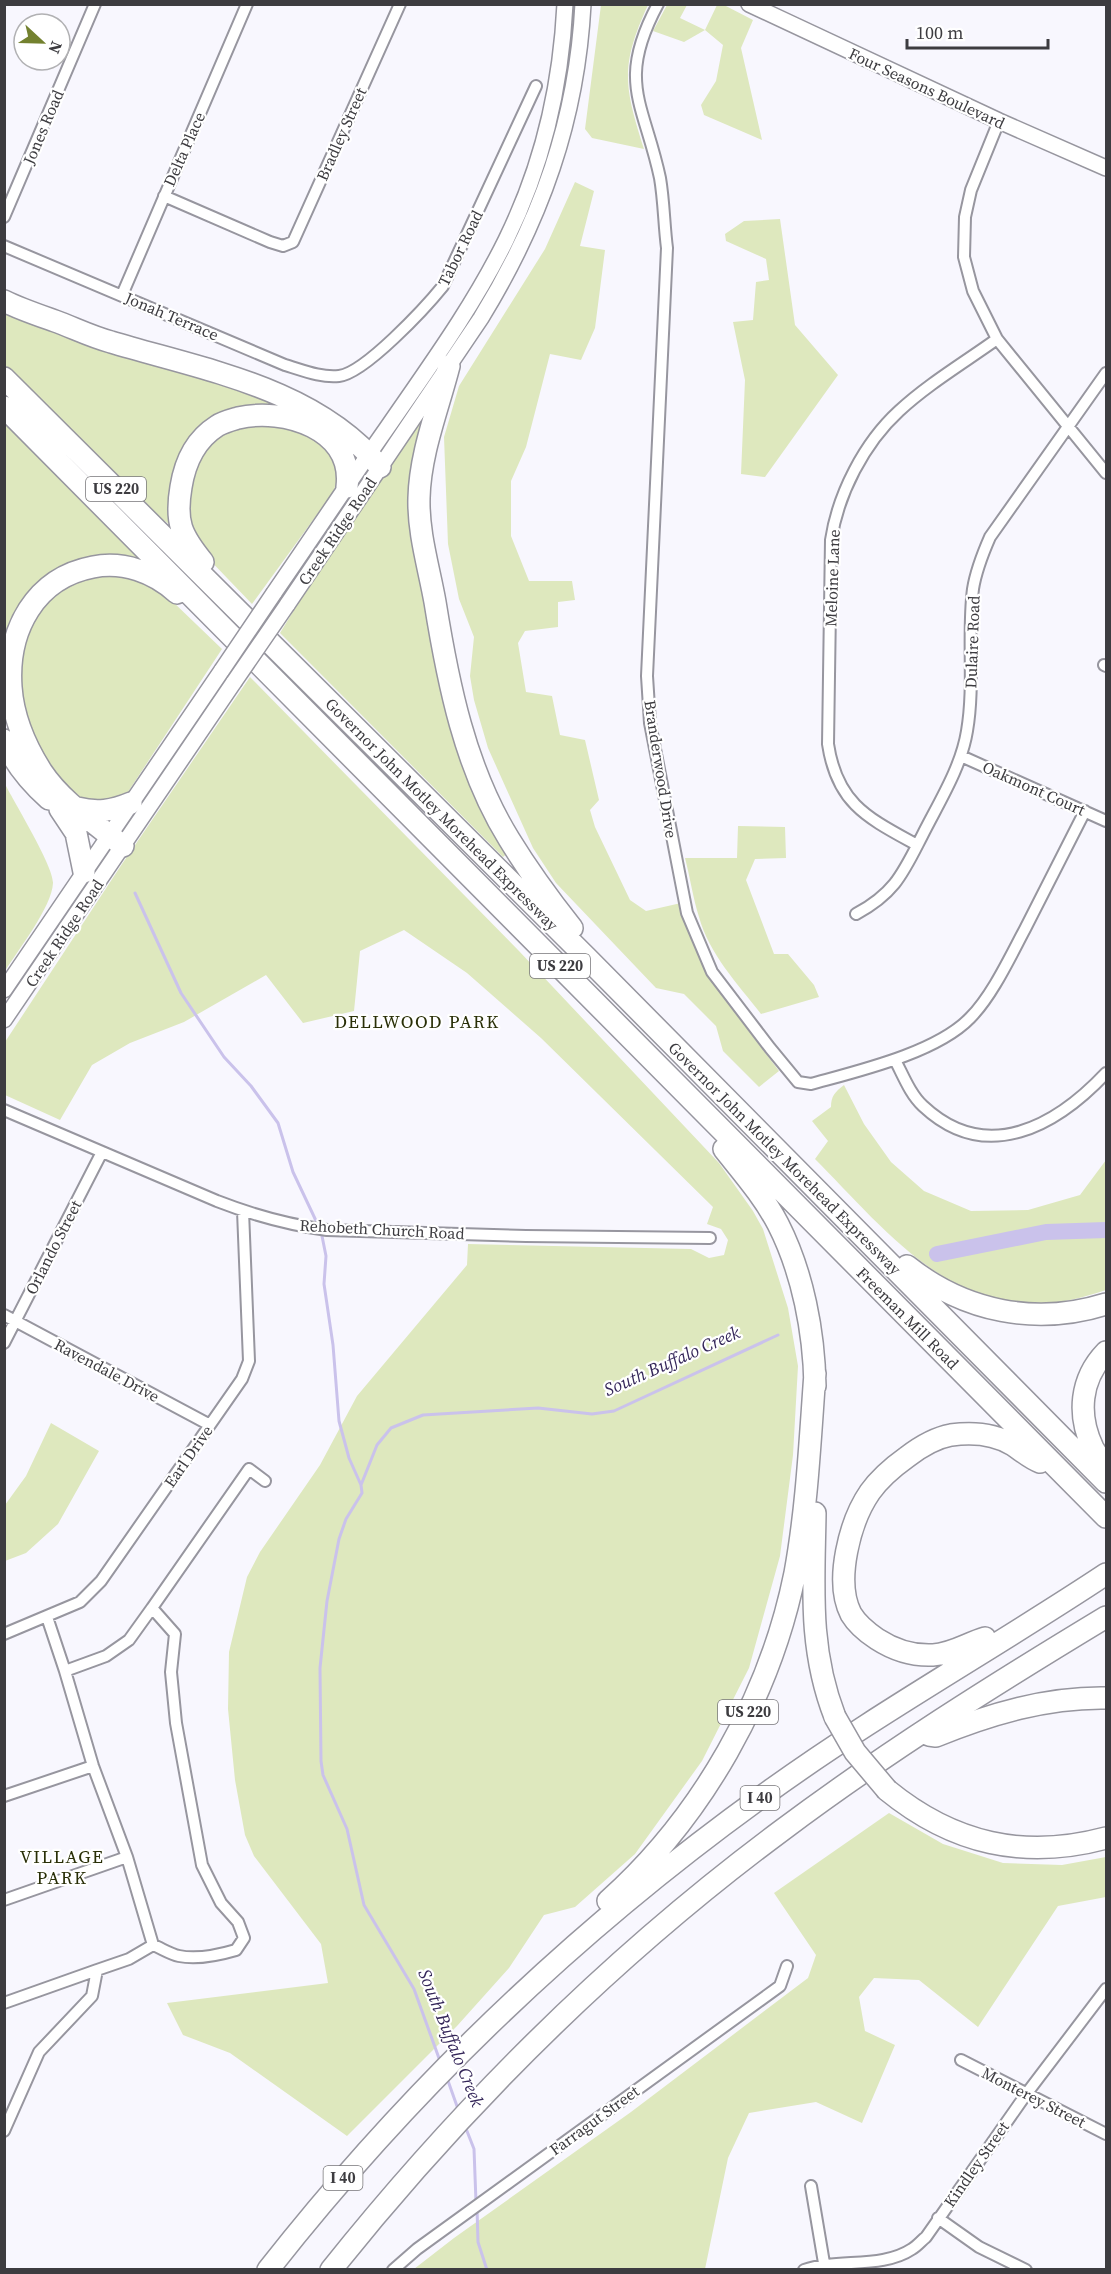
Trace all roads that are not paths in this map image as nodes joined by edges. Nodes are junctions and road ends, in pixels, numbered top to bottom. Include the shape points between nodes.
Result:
1 (95, 4) edge
2 (247, 4) edge
3 (400, 4) edge
4 (566, 4) edge
5 (583, 4) edge
6 (658, 4) edge
7 (749, 4) edge
8 (536, 87) dead end
9 (999, 121) junction
10 (1107, 168) edge
11 (164, 196) junction
12 (4, 217) edge
13 (4, 246) edge
14 (122, 295) junction
15 (4, 301) edge
16 (997, 339) junction
17 (449, 366) junction
18 (1107, 373) edge
19 (341, 376) joint
20 (4, 378) edge
21 (4, 407) edge
22 (1069, 425) junction
23 (374, 460) junction
24 (1107, 473) edge
25 (347, 487) junction
26 (229, 600) junction
27 (216, 621) junction
28 (4, 740) edge
29 (961, 756) junction
30 (131, 803) junction
31 (68, 808) junction
32 (1085, 811) junction
33 (1107, 821) edge
34 (113, 845) junction
35 (917, 845) junction
36 (84, 872) junction
37 (856, 914) dead end
38 (586, 957) junction
39 (4, 990) edge
40 (4, 1020) edge
41 (895, 1059) junction
42 (1107, 1073) edge
43 (4, 1110) edge
44 (710, 1119) junction
45 (102, 1152) junction
46 (243, 1211) junction
47 (710, 1238) dead end
48 (883, 1256) junction
49 (1107, 1304) edge
50 (4, 1316) edge
51 (16, 1320) junction
52 (4, 1343) edge
53 (1107, 1352) edge
54 (815, 1373) junction
55 (210, 1425) junction
56 (1054, 1465) junction
57 (265, 1481) dead end
58 (1106, 1482) edge
59 (1107, 1517) edge
60 (1107, 1574) edge
61 (152, 1608) junction
62 (47, 1617) junction
63 (1107, 1617) edge
64 (4, 1634) edge
65 (1004, 1638) junction
66 (65, 1671) junction
67 (1107, 1698) edge
68 (920, 1733) junction
69 (93, 1766) junction
70 (4, 1796) edge
71 (1107, 1838) edge
72 (127, 1857) junction
73 (4, 1900) edge
74 (153, 1945) junction
75 (787, 1966) dead end
76 (97, 1970) junction
77 (534, 1983) junction
78 (1107, 1989) edge
79 (4, 2003) edge
80 (961, 2060) dead end
81 (1027, 2093) junction
82 (4, 2130) edge
83 (1107, 2134) edge
84 (811, 2186) dead end
85 (938, 2218) junction
86 (824, 2263) junction
87 (880, 2265) edge
88 (268, 2270) edge
89 (331, 2270) edge
90 (393, 2270) edge
91 (804, 2270) edge
92 (1026, 2270) edge

1 - 12 street, Jones Road
2 - 11 street, Delta Place
3 - 11 street, Bradley Street via 293,242 283,246 270,242
4 - 23 main road, Creek Ridge Road via 550,118 510,230 467,310
5 - 17 main road, Creek Ridge Road via 572,95 546,189 507,277
6 - 41 street, Branderwood Drive via 640,44 635,70 639,108 660,179 667,248 647,676 650,723 687,913 712,972 798,1082 811,1084
7 - 9 main road, Four Seasons Boulevard
8 - 19 street, Tabor Road via 442,286 426,307 386,344 355,370
9 - 10 main road, Four Seasons Boulevard
9 - 16 street via 971,189 964,247 973,291
11 - 14 street, Delta Place
13 - 14 street, Jonah Terrace
14 - 19 street, Jonah Terrace via 285,365 324,376
15 - 23 highway via 108,341 242,380 342,429
16 - 22 street
16 - 35 street, Meloine Lane via 891,418 850,478 831,540 830,756 844,792 860,811
17 - 23 main road, Creek Ridge Road
17 - 38 highway via 429,438 419,499 444,658 460,724 482,785 507,837 583,941
18 - 22 street, Dulaire Road
20 - 26 highway, Governor John Motley Morehead Expressway / US 220
21 - 27 highway, Governor John Motley Morehead Expressway / US 220
22 - 24 street
22 - 29 street, Dulaire Road via 997,525 978,566 972,608 969,718
23 - 25 main road, Creek Ridge Road
23 - 34 main road, Creek Ridge Road, bridge via 287,605
25 - 26 highway via 346,466 335,442 304,422 276,415 252,415 219,425 205,435 187,462 178,505 179,523 191,547
25 - 30 main road, Creek Ridge Road, bridge
26 - 38 highway, Governor John Motley Morehead Expressway / US 220
27 - 31 highway via 200,614 148,573 107,564 60,577 28,609 16,640 11,688 16,717 42,772
27 - 44 highway, Governor John Motley Morehead Expressway / US 220
28 - 31 highway via 28,778
29 - 32 street, Oakmont Court
29 - 35 street, Dulaire Road
30 - 31 highway via 95,812
30 - 34 main road, Creek Ridge Road
31 - 34 highway
31 - 36 highway
32 - 33 street, Oakmont Court
32 - 41 street, Branderwood Drive via 1002,973 970,1018 931,1043
34 - 36 main road, Creek Ridge Road
34 - 40 main road, Creek Ridge Road
35 - 37 street, Dulaire Road via 885,896
36 - 39 main road, Creek Ridge Road
38 - 48 highway, Governor John Motley Morehead Expressway / US 220
41 - 42 street via 922,1105 942,1121 968,1133 995,1136 1035,1127 1060,1114
43 - 45 street, Rehobeth Church Road
44 - 54 highway, US 220 via 716,1139 778,1225 800,1281
44 - 56 highway, Freeman Mill Road
45 - 46 street, Rehobeth Church Road
45 - 51 street, Orlando Street
46 - 47 street, Rehobeth Church Road via 327,1230
46 - 55 street, Earl Drive via 249,1361 242,1379
48 - 49 highway via 904,1263 939,1289 990,1309 1052,1315
48 - 58 highway, Governor John Motley Morehead Expressway / US 220
50 - 51 street, Ravendale Drive
51 - 52 street, Orlando Street
51 - 55 street, Ravendale Drive
53 - 58 highway via 1089,1379 1082,1407 1084,1425 1105,1464
54 - 71 highway, bridge via 813,1625 819,1669 835,1717 855,1752 904,1804 960,1834 1006,1846 1051,1848
54 - 77 highway, US 220 via 795,1572 777,1637 745,1718 722,1760 667,1840 573,1933
55 - 62 street, Earl Drive via 101,1581 80,1602
56 - 59 highway, Freeman Mill Road
56 - 65 highway via 1036,1461 1003,1439 985,1435 936,1439 877,1484 862,1505 848,1544 844,1558 847,1603 860,1624 883,1644 908,1653 935,1655 984,1639
57 - 61 street via 249,1469
60 - 65 highway, I 40
61 - 66 street via 129,1640 106,1656
61 - 74 street via 175,1634 171,1672 176,1723 202,1865 244,1938 236,1950 200,1957 180,1956
62 - 64 street, Earl Drive
62 - 66 street
63 - 68 highway, I 40
65 - 77 highway, I 40 via 730,1820
66 - 69 street
67 - 68 highway via 1044,1702 973,1721 936,1736
68 - 89 highway, I 40 via 780,1831 689,1903 589,1992 482,2096
69 - 70 street
69 - 72 street
72 - 73 street
72 - 74 street
74 - 76 street via 129,1959
75 - 90 street, Farragut Street via 780,1986
76 - 79 street
76 - 82 street via 92,1996 39,2052
77 - 88 highway, I 40 via 423,2090 331,2191
78 - 81 street, Kindley Street
80 - 81 street, Monterey Street
81 - 83 street, Monterey Street
81 - 85 street, Kindley Street
84 - 86 street
85 - 87 street, Kindley Street via 912,2249
85 - 92 street via 979,2247
86 - 87 street, Kindley Street
86 - 91 street, Kindley Street

